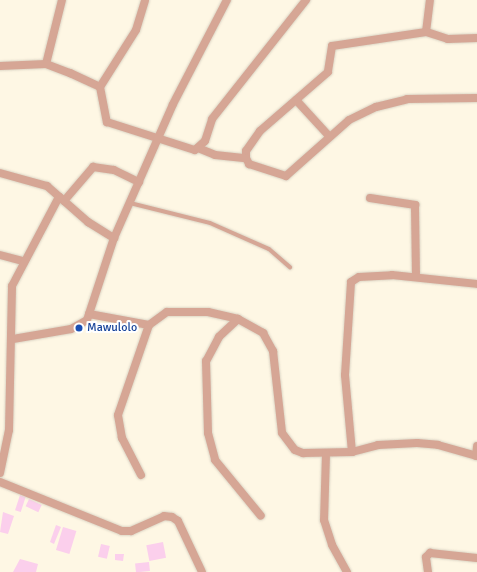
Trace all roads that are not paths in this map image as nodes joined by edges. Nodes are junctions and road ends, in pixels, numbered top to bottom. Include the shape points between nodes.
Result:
1 (62, 0) edge
2 (145, 0) edge
3 (227, 0) edge
4 (306, 0) edge
5 (430, 0) edge
6 (426, 32) junction
7 (477, 38) edge
8 (46, 64) junction
9 (0, 66) edge
10 (100, 87) junction
11 (477, 98) edge
12 (296, 100) junction
13 (329, 136) junction
14 (157, 139) junction
15 (198, 148) junction
16 (246, 158) junction
17 (0, 173) edge
18 (139, 182) junction
19 (370, 198) dead end
20 (62, 199) junction
21 (130, 203) junction
22 (114, 238) junction
23 (0, 255) edge
24 (23, 261) junction
25 (290, 267) dead end
26 (416, 276) junction
27 (477, 284) edge
28 (89, 314) junction
29 (238, 319) junction
30 (149, 325) junction
31 (13, 339) junction
32 (477, 446) edge
33 (352, 452) junction
34 (326, 454) junction
35 (477, 456) edge
36 (0, 472) edge
37 (141, 474) dead end
38 (0, 482) edge
39 (261, 516) dead end
40 (477, 558) edge
41 (202, 572) edge
42 (347, 572) edge
43 (428, 572) edge

1 - 8 street
2 - 10 street via 136,30
3 - 14 street
4 - 15 street via 212,119 205,141
5 - 6 street
6 - 7 street via 448,39
6 - 12 street via 332,46 328,72
8 - 9 street
8 - 10 street
10 - 14 street via 107,122
11 - 13 street via 407,99 376,107 349,120
12 - 13 street
12 - 16 street via 260,131 246,151
13 - 16 street via 286,176 249,164
14 - 15 street via 188,150
14 - 18 street
15 - 16 street via 215,155
17 - 20 street via 38,183
18 - 20 street via 114,170 93,167
18 - 21 street
19 - 26 street via 415,205
20 - 22 street
20 - 24 street
21 - 22 street
21 - 25 lane via 210,223 269,249
22 - 28 street
23 - 24 street
24 - 31 street via 12,286
26 - 27 street
26 - 33 street via 359,277 348,290 345,375
28 - 30 street
28 - 31 street via 85,323 71,329
29 - 30 street via 208,312 179,311 158,316
29 - 34 street via 263,333 270,341 279,421 287,442 302,453
29 - 39 street via 219,337 206,361 208,434 215,460
30 - 37 street via 118,415 122,438
31 - 36 street via 9,430
32 - 35 street
33 - 34 street
33 - 35 street via 378,445 417,443
34 - 42 street via 324,520 332,545
38 - 41 street via 122,531 131,531 164,516 172,517 178,521
40 - 43 street via 430,553 426,557

